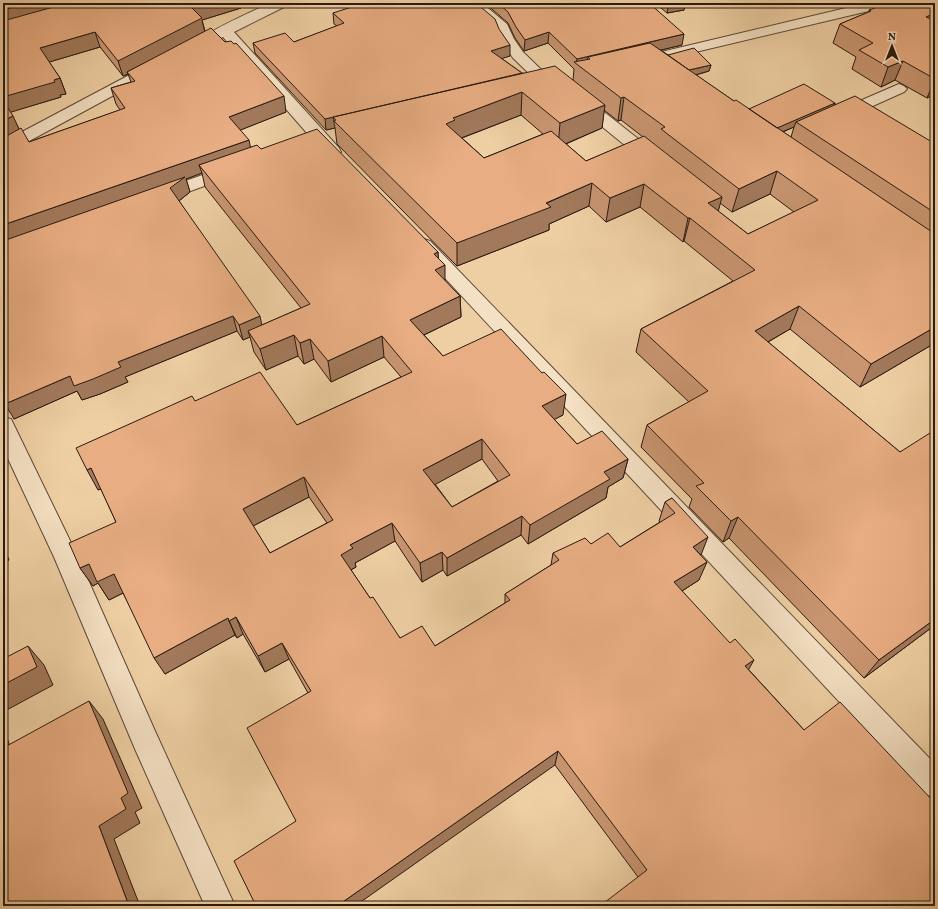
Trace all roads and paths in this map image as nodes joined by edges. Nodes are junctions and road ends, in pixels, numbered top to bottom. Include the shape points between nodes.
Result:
1 (281, 3) edge
2 (474, 3) edge
3 (885, 3) edge
4 (224, 30) junction
5 (197, 45) edge
6 (169, 60) edge
7 (669, 72) edge
8 (559, 85) junction
9 (532, 88) edge
10 (899, 89) dead end
11 (829, 119) edge
12 (3, 149) edge
13 (246, 165) edge
14 (347, 166) edge
15 (665, 169) edge
16 (143, 202) edge
17 (411, 231) edge
18 (3, 425) edge
19 (935, 784) edge
20 (220, 906) edge

1 - 4 street
2 - 8 street via 502,27 518,55
3 - 7 street via 689,43 650,59
4 - 5 street
4 - 14 street
6 - 12 street
8 - 9 street
8 - 15 street
10 - 11 street
13 - 16 street
17 - 19 street
18 - 20 street via 66,557

